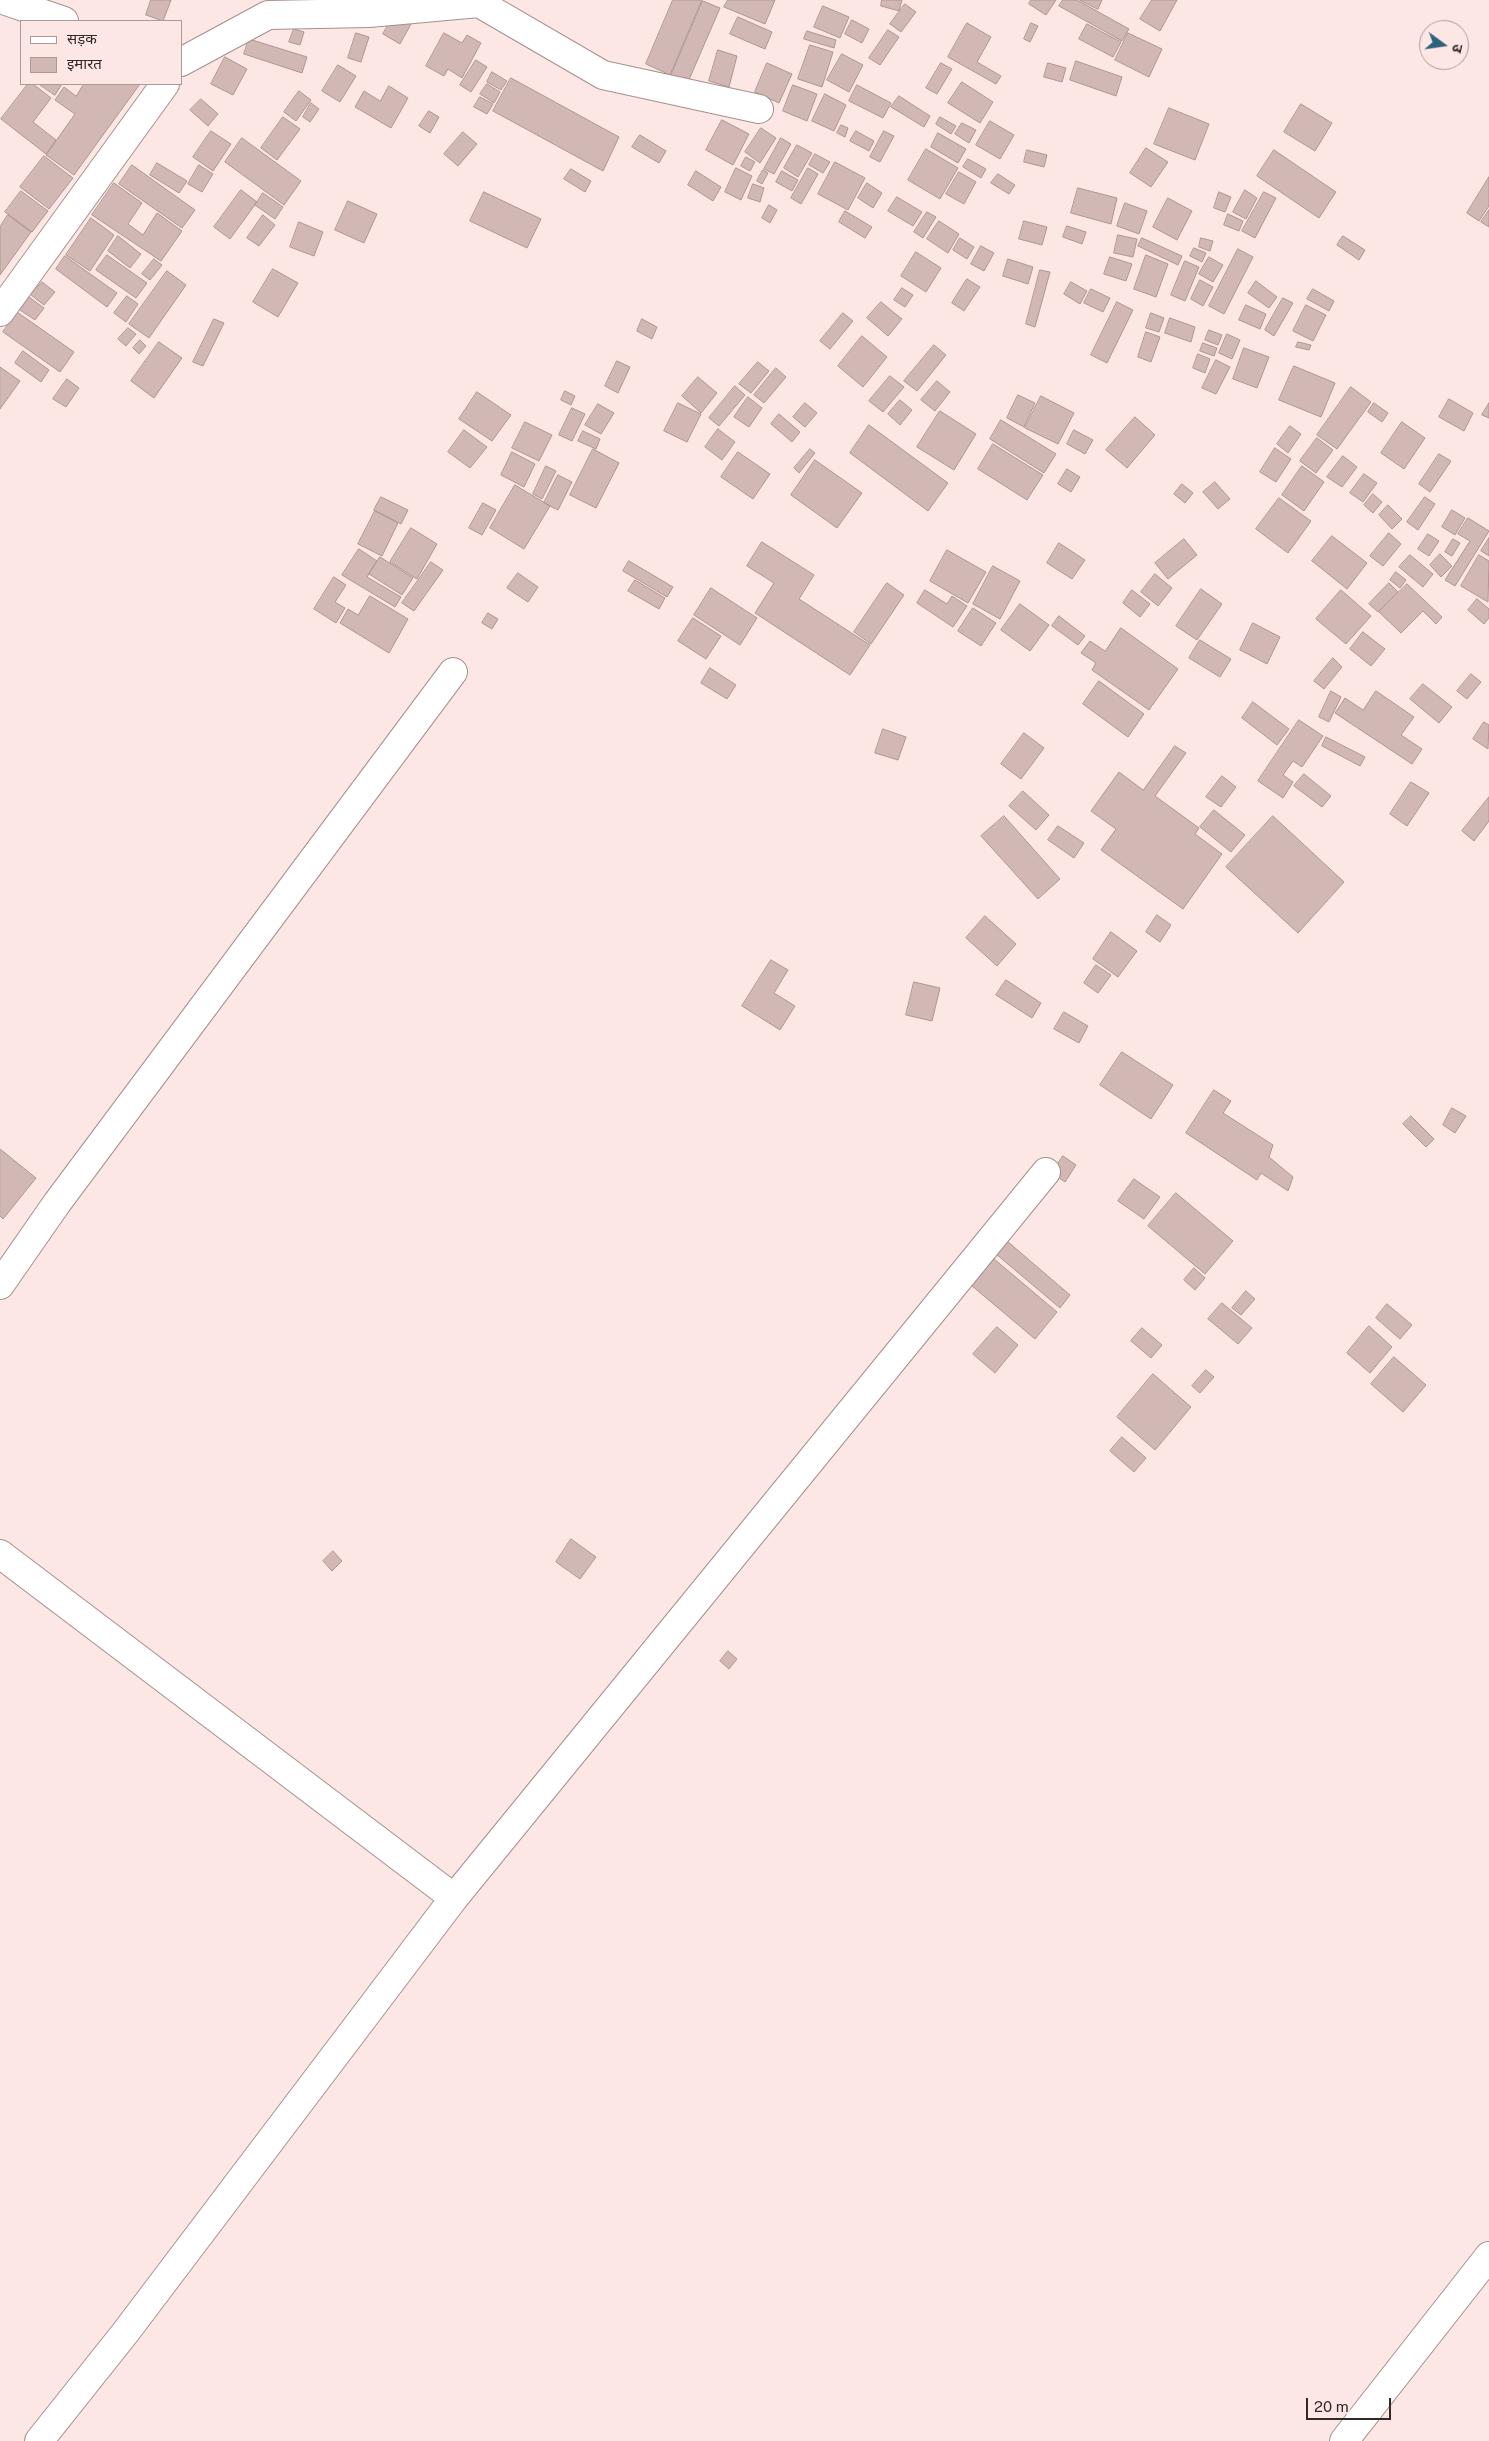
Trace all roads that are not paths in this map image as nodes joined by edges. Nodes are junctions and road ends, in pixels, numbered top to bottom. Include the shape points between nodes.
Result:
1 (3, 0) edge
2 (61, 20) edge
3 (182, 61) edge
4 (164, 85) edge
5 (759, 109) dead end
6 (0, 312) edge
7 (453, 672) dead end
8 (1046, 1172) dead end
9 (0, 1285) edge
10 (0, 1554) edge
11 (454, 1898) junction
12 (1489, 2256) edge
13 (39, 2441) edge
14 (1344, 2441) edge

1 - 2 street
3 - 5 street via 268,15 369,13 479,3 603,75
4 - 6 street
7 - 9 street via 63,1195
8 - 11 street
10 - 11 street
11 - 13 street via 125,2333
12 - 14 street

